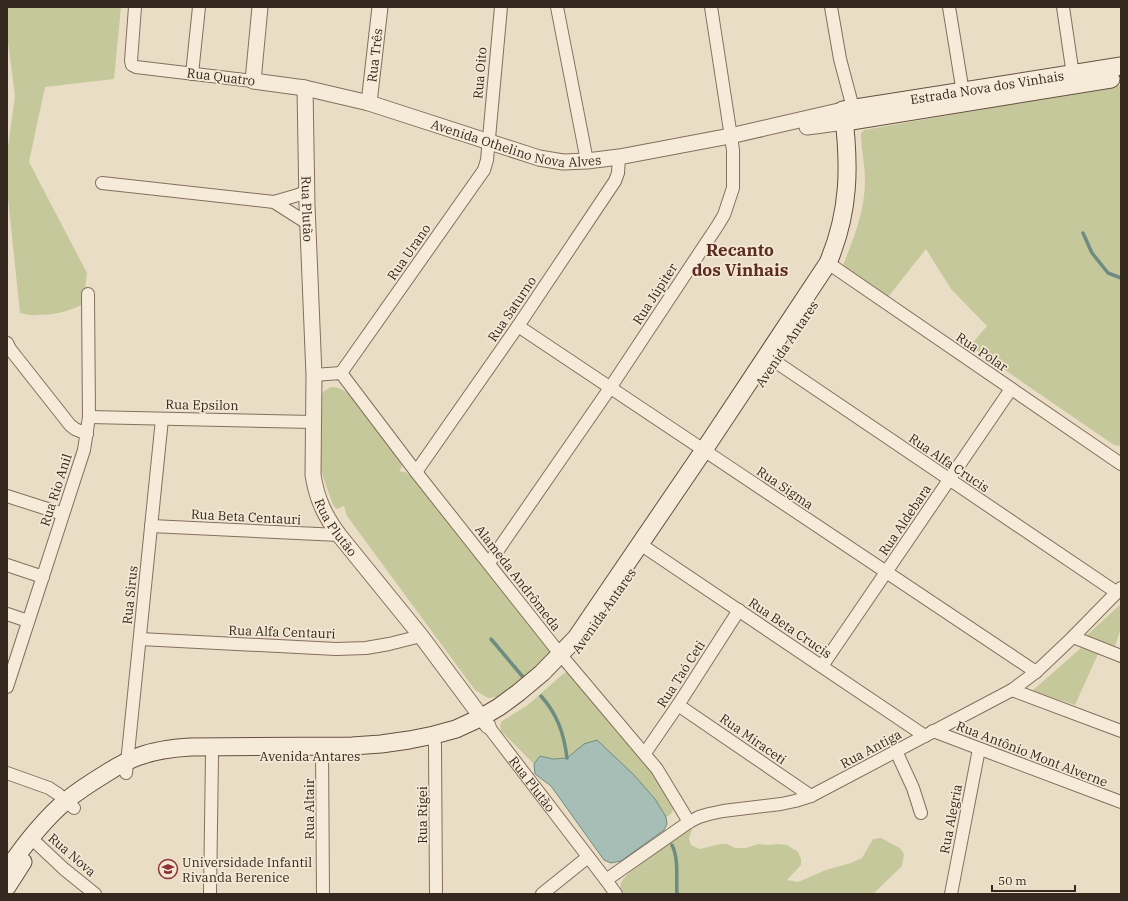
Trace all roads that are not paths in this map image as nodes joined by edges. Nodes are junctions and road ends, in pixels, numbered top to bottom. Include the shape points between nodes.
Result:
1 (135, 7) edge
2 (199, 7) edge
3 (260, 7) edge
4 (380, 7) edge
5 (501, 7) edge
6 (557, 7) edge
7 (711, 7) edge
8 (831, 7) edge
9 (949, 7) edge
10 (1063, 7) edge
11 (1121, 66) edge
12 (192, 74) junction
13 (1121, 78) edge
14 (1074, 79) junction
15 (254, 81) junction
16 (305, 88) junction
17 (964, 97) junction
18 (369, 103) junction
19 (849, 115) junction
20 (730, 136) junction
21 (488, 142) junction
22 (619, 157) junction
23 (587, 161) junction
24 (102, 183) dead end
25 (306, 191) junction
26 (274, 202) junction
27 (307, 223) junction
28 (832, 266) junction
29 (88, 294) dead end
30 (518, 326) junction
31 (7, 343) edge
32 (771, 359) junction
33 (340, 373) junction
34 (314, 375) junction
35 (610, 388) junction
36 (1011, 389) junction
37 (90, 417) junction
38 (162, 419) junction
39 (313, 422) junction
40 (87, 434) junction
41 (708, 453) junction
42 (1121, 464) edge
43 (416, 472) junction
44 (949, 480) junction
45 (7, 496) edge
46 (63, 514) junction
47 (151, 526) junction
48 (339, 535) junction
49 (644, 546) junction
50 (489, 563) junction
51 (7, 565) edge
52 (886, 572) junction
53 (42, 577) junction
54 (1119, 590) edge
55 (739, 610) junction
56 (7, 614) edge
57 (28, 621) junction
58 (421, 636) junction
59 (1073, 637) junction
60 (140, 639) junction
61 (1121, 656) edge
62 (564, 658) junction
63 (822, 666) junction
64 (1036, 672) junction
65 (7, 686) edge
66 (1012, 690) junction
67 (678, 705) junction
68 (485, 721) junction
69 (1121, 731) edge
70 (929, 734) junction
71 (434, 741) junction
72 (979, 749) junction
73 (896, 751) junction
74 (322, 752) junction
75 (172, 753) junction
76 (645, 753) junction
77 (212, 756) junction
78 (127, 767) junction
79 (7, 773) edge
80 (811, 796) junction
81 (1121, 802) edge
82 (70, 804) junction
83 (921, 813) dead end
84 (689, 822) junction
85 (34, 841) junction
86 (588, 857) junction
87 (7, 870) edge
88 (606, 880) junction
89 (7, 887) edge
90 (95, 894) edge
91 (210, 894) edge
92 (323, 894) edge
93 (436, 894) edge
94 (542, 894) edge
95 (616, 894) edge
96 (951, 894) edge

1 - 12 street, Rua Quatro via 132,65 136,68
2 - 12 street
3 - 15 street
4 - 18 street, Rua Três
5 - 21 street, Rua Oito
6 - 23 street
7 - 20 street, Rua Júpiter
8 - 19 street, Avenida Antares
9 - 17 street
10 - 14 street
11 - 14 main road, Estrada Nova dos Vinhais
12 - 15 street, Rua Quatro
13 - 14 main road, Estrada Nova dos Vinhais
14 - 17 main road, Estrada Nova dos Vinhais
15 - 16 street, Rua Quatro
16 - 18 street, Avenida Othelino Nova Alves
16 - 25 street, Rua Plutão
17 - 19 main road, Estrada Nova dos Vinhais
18 - 21 street, Avenida Othelino Nova Alves
19 - 20 street, Avenida Othelino Nova Alves
19 - 28 main road, Avenida Antares via 858,164 857,200 847,242
20 - 22 street, Avenida Othelino Nova Alves
20 - 35 street, Rua Júpiter via 733,150 733,188 724,215
21 - 23 street, Avenida Othelino Nova Alves via 552,161
21 - 33 street, Rua Urano via 484,170
22 - 23 street, Avenida Othelino Nova Alves
22 - 30 street, Rua Saturno via 615,181
24 - 26 street
25 - 26 street
25 - 27 street, Rua Plutão
26 - 27 street
27 - 34 street, Rua Plutão
28 - 32 main road, Avenida Antares
28 - 36 street, Rua Polar
29 - 37 street, Rua Rio Anil
30 - 35 street, Rua Sigma
30 - 43 street, Rua Saturno
31 - 40 street via 70,425 75,430
32 - 41 main road, Avenida Antares
32 - 44 street, Rua Alfa Crucis
33 - 34 street
33 - 43 street, Alameda Andrômeda
34 - 39 street, Rua Plutão
35 - 41 street, Rua Sigma
35 - 50 street, Rua Júpiter
36 - 42 street, Rua Polar
36 - 44 street, Rua Aldebara
37 - 38 street, Rua Epsilon
37 - 40 street, Rua Rio Anil
38 - 39 street, Rua Epsilon
38 - 47 street, Rua Sirus
39 - 48 street, Rua Plutão via 314,484 327,518
40 - 46 street, Rua Rio Anil
41 - 49 main road, Avenida Antares
41 - 52 street, Rua Sigma
43 - 50 street, Alameda Andrômeda
44 - 52 street, Rua Aldebara
44 - 54 street, Rua Alfa Crucis
45 - 46 street
46 - 53 street, Rua Rio Anil
47 - 48 street, Rua Beta Centauri
47 - 60 street, Rua Sirus
48 - 58 street, Rua Plutão
49 - 55 street, Rua Beta Crucis
49 - 62 main road, Avenida Antares via 583,644
50 - 62 street, Alameda Andrômeda
51 - 53 street
52 - 63 street, Rua Aldebara
52 - 64 street, Rua Sigma
53 - 57 street, Rua Rio Anil
54 - 59 street, Rua Antiga
55 - 63 street, Rua Beta Crucis
55 - 67 street, Rua Taó Ceti
56 - 57 street
57 - 65 street, Rua Rio Anil
58 - 60 street, Rua Alfa Centauri via 366,648 336,649
58 - 68 street, Rua Plutão
59 - 61 street
59 - 64 street, Rua Antiga
60 - 78 street, Rua Sirus
62 - 68 main road, Avenida Antares via 552,678 530,698
62 - 76 street, Alameda Andrômeda
63 - 70 street, Rua Beta Crucis
64 - 66 street, Rua Antiga
66 - 69 street
66 - 70 street, Rua Antiga
67 - 76 street, Rua Taó Ceti
67 - 80 street, Rua Miraceti
68 - 71 main road, Avenida Antares via 464,737 446,744
68 - 86 street, Rua Plutão
70 - 72 street, Rua Antônio Mont Alverne
70 - 73 street, Rua Antiga
71 - 74 main road, Avenida Antares via 383,754
71 - 93 street, Rua Rigei
72 - 81 street, Rua Antônio Mont Alverne
72 - 96 street, Rua Alegria
73 - 80 street, Rua Antiga
73 - 83 street
74 - 75 main road, Avenida Antares via 211,746
74 - 77 main road, Avenida Antares
74 - 92 street, Rua Altair
75 - 77 main road, Avenida Antares via 186,757
75 - 78 main road, Avenida Antares via 159,761
76 - 84 street, Alameda Andrômeda via 664,779
77 - 91 street
78 - 82 main road, Avenida Antares via 94,793
79 - 82 street via 49,788
80 - 84 street, Rua Antiga via 795,802 709,814
82 - 85 main road, Avenida Antares
84 - 88 street, Rua Antiga
85 - 87 main road, Avenida Antares
85 - 89 main road, Avenida Antares via 28,856
85 - 90 street, Rua Nova
86 - 88 street, Rua Plutão
86 - 94 street
88 - 95 street, Rua Plutão

